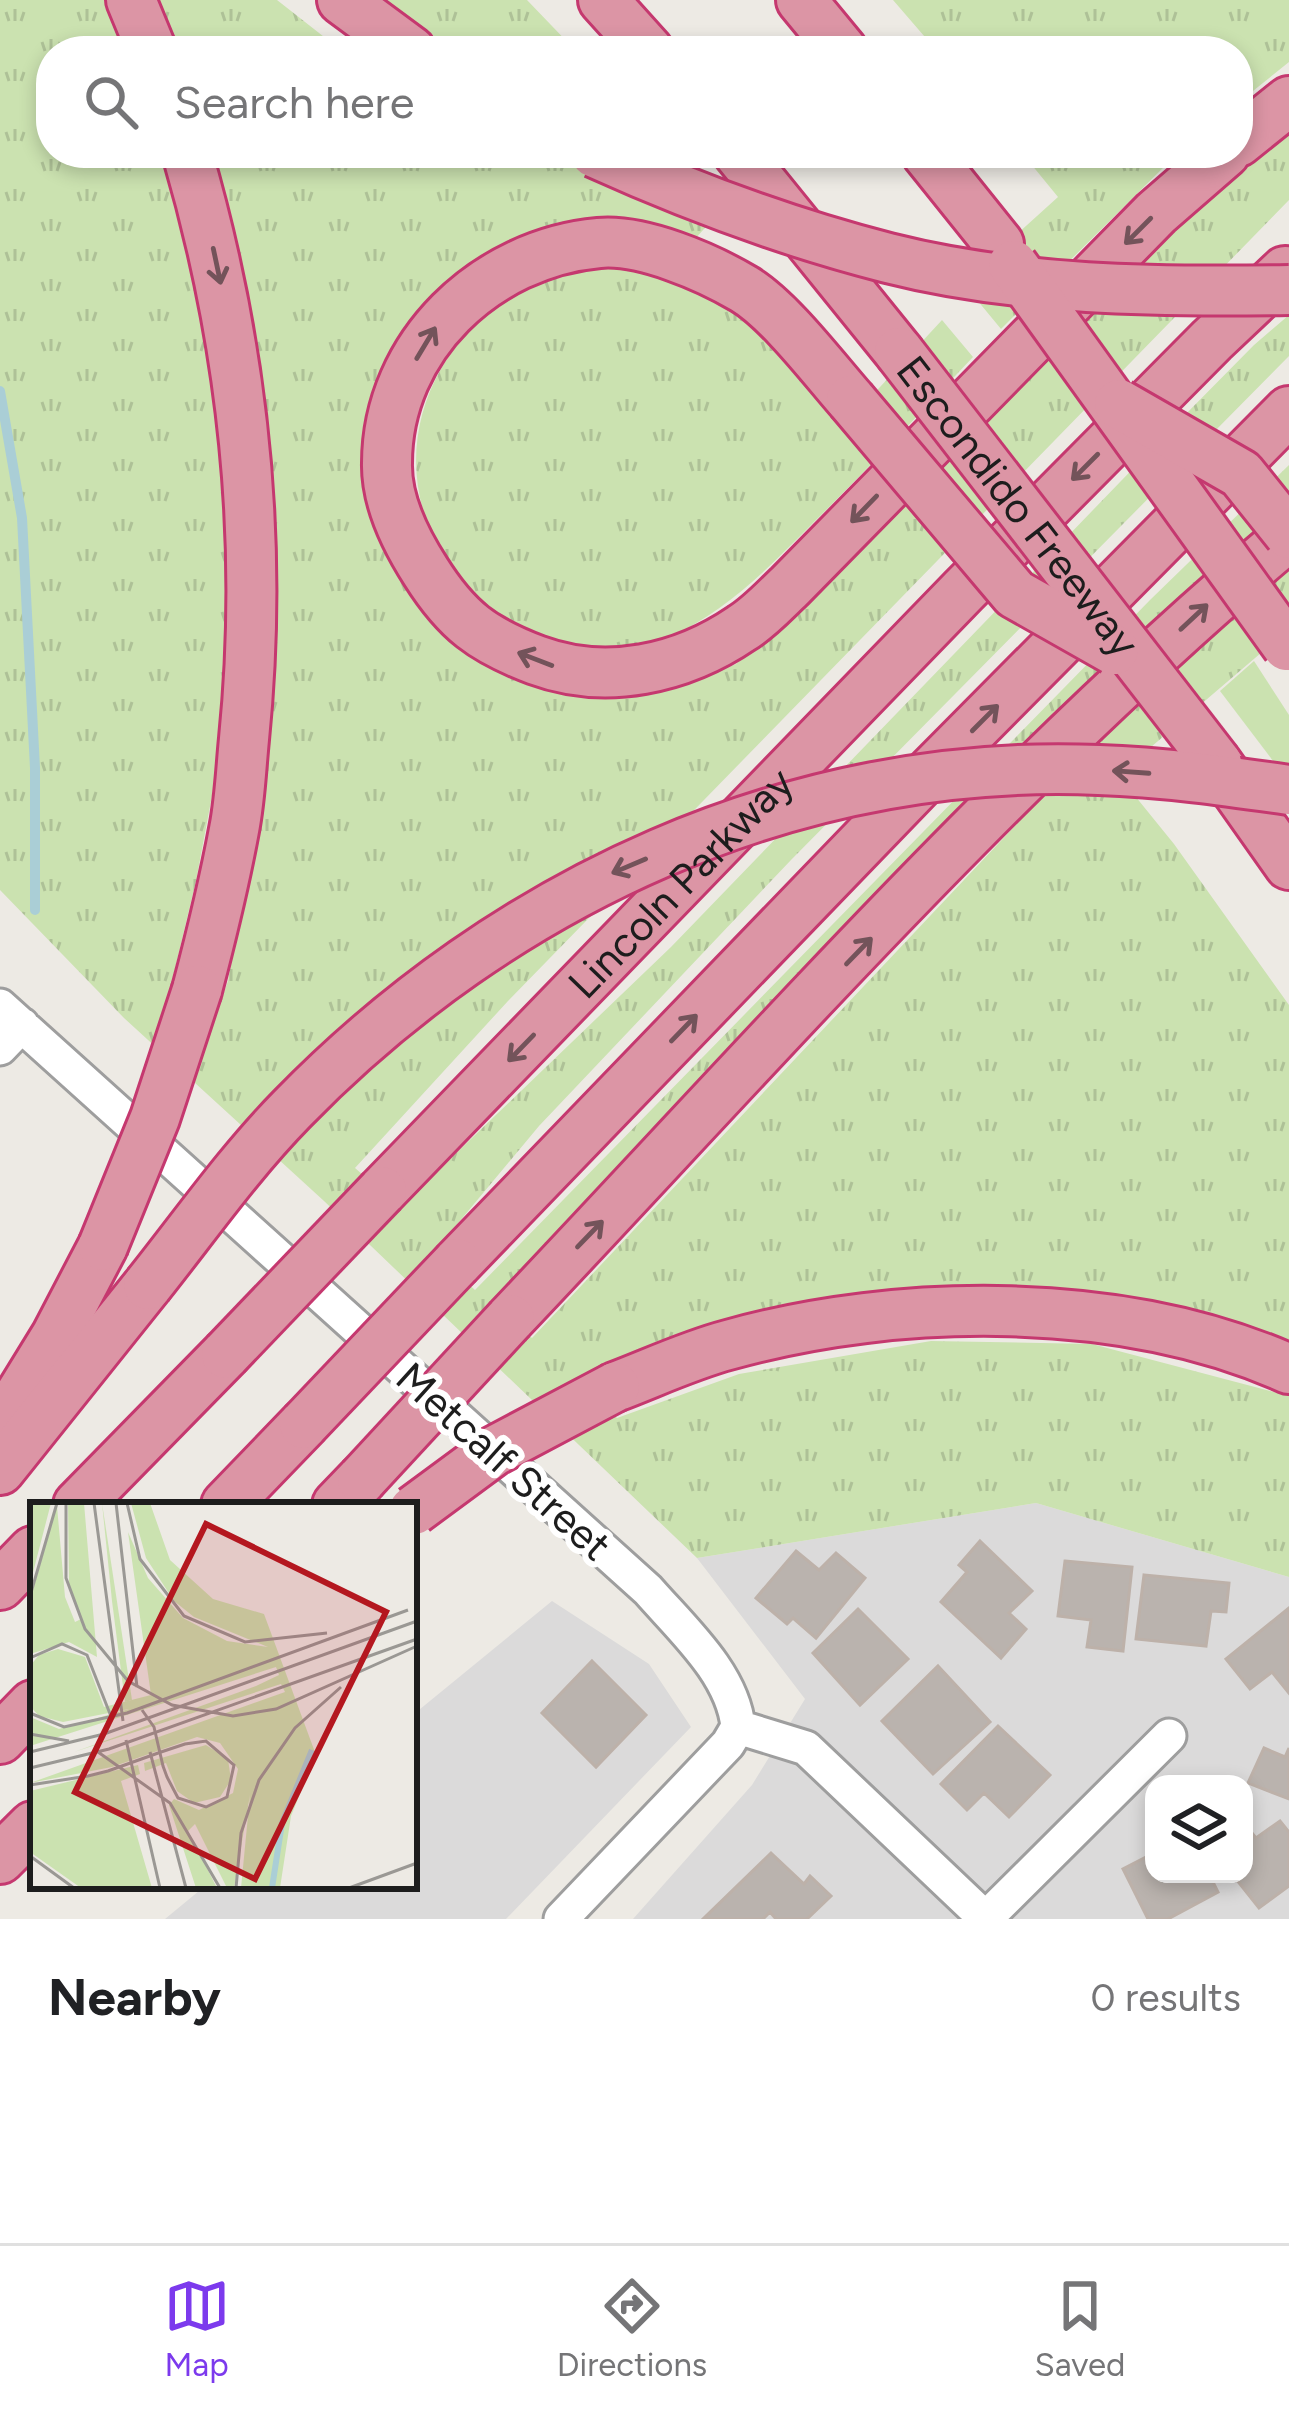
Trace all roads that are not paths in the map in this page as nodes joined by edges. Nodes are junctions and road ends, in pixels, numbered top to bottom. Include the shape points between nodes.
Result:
1 (131, 0) edge
2 (342, 0) edge
3 (603, 0) edge
4 (801, 0) edge
5 (146, 36) edge
6 (391, 36) edge
7 (635, 36) edge
8 (831, 36) edge
9 (1289, 101) edge
10 (1253, 130) edge
11 (191, 168) edge
12 (629, 168) edge
13 (750, 168) edge
14 (938, 168) edge
15 (1208, 168) edge
16 (1289, 268) edge
17 (1289, 290) edge
18 (1108, 398) junction
19 (1289, 411) edge
20 (907, 467) edge
21 (907, 467) edge
22 (907, 467) edge
23 (907, 467) edge
24 (1289, 535) edge
25 (1288, 647) edge
26 (1134, 661) junction
27 (1289, 790) edge
28 (1289, 866) edge
29 (7, 1026) edge
30 (1289, 1369) edge
31 (0, 1427) edge
32 (0, 1470) edge
33 (349, 1492) edge
34 (81, 1502) edge
35 (229, 1502) edge
36 (417, 1508) edge
37 (30, 1554) edge
38 (0, 1585) edge
39 (30, 1708) edge
40 (739, 1727) junction
41 (1168, 1736) dead end
42 (0, 1739) edge
43 (30, 1829) edge
44 (30, 1849) edge
45 (0, 1859) edge
46 (0, 1875) edge
47 (561, 1919) edge
48 (986, 1919) edge

1 - 5 highway
2 - 6 highway
3 - 7 highway
4 - 8 highway
9 - 10 highway
11 -> 31 highway, bridge via 233,340 248,467 253,585 235,825 155,1118 103,1246
12 - 17 highway, bridge via 709,204 891,259 1037,283
13 - 26 highway, Escondido Freeway, bridge
14 - 18 highway, bridge
15 -> 20 highway, bridge
16 -> 34 highway, Lincoln Parkway, bridge via 980,574
18 - 24 highway, bridge via 1241,474
18 - 25 highway, bridge
35 -> 19 highway, bridge
21 -> 22 highway, bridge via 743,628 677,663 607,675 492,643 444,600 403,536 386,465 396,398 431,331 485,281 541,254 603,242 674,255 748,291
23 -> 26 highway, bridge via 1015,594
33 -> 24 highway, bridge via 1032,770
26 - 28 highway, Escondido Freeway, bridge
27 -> 32 highway, bridge via 1095,770 911,780 762,817 610,874 496,939 357,1046 262,1142
29 - 40 street, Metcalf Street via 647,1590 712,1666 736,1703
30 - 36 highway, bridge via 1151,1325 923,1310 840,1321 726,1345 615,1387 494,1451
37 - 38 highway
39 - 42 highway
40 - 47 street
40 - 48 street via 806,1748
41 - 48 street
43 - 45 highway
44 - 46 highway

